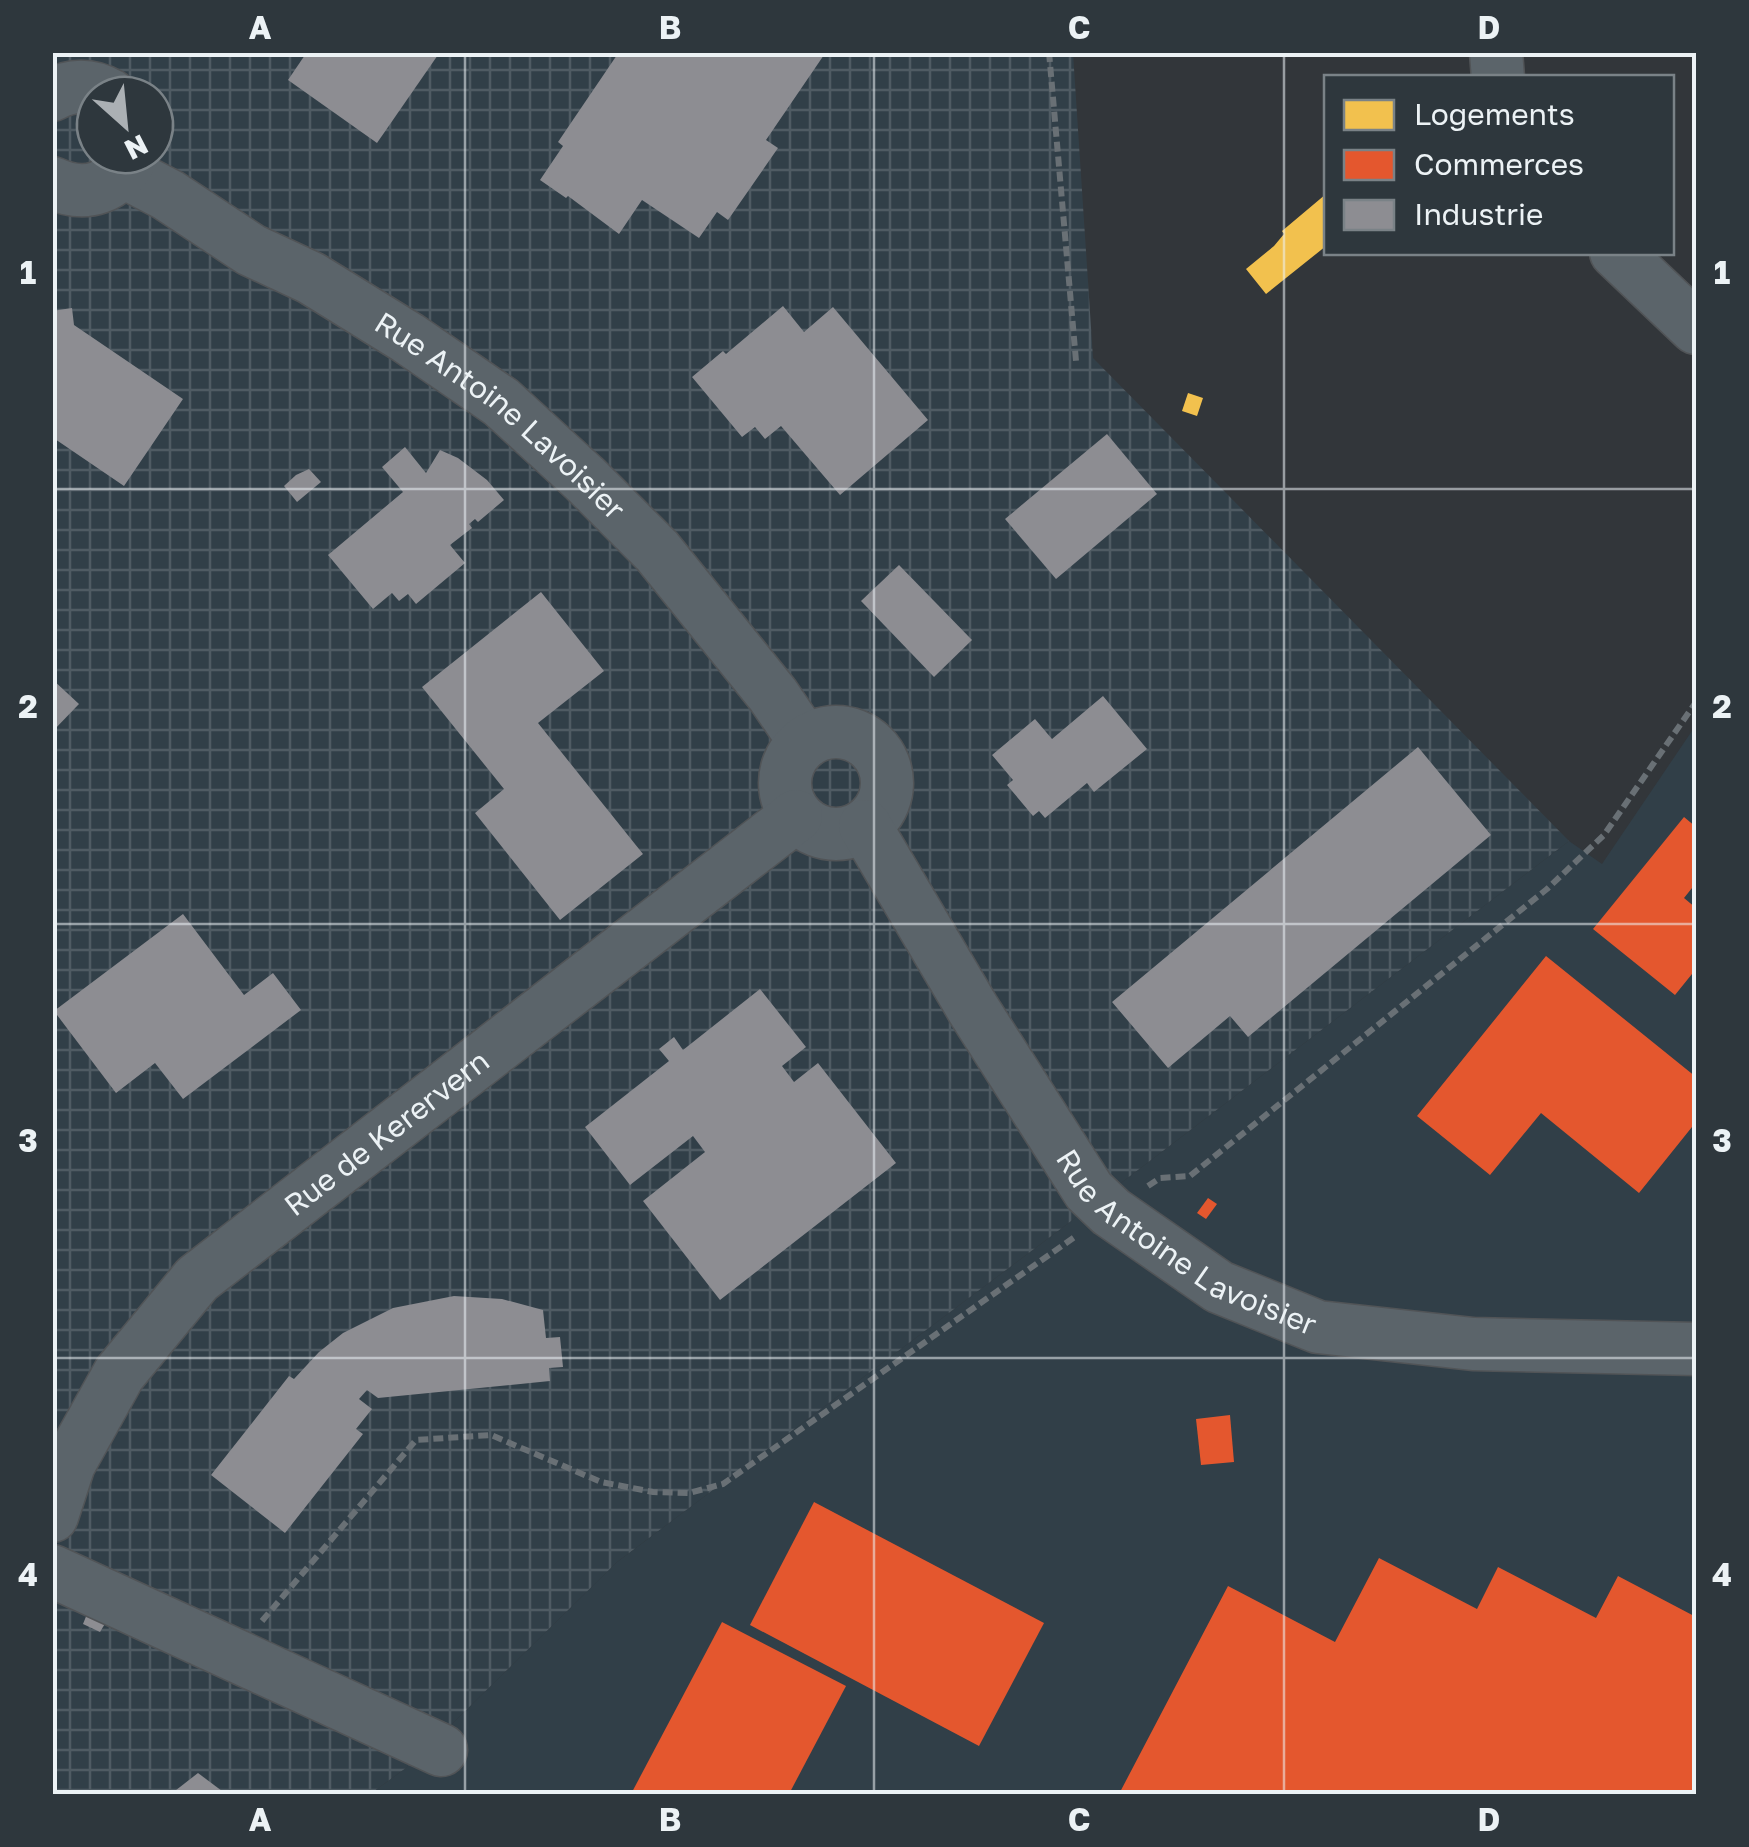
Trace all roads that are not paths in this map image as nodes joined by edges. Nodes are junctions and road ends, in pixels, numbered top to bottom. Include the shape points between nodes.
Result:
1 (118, 175) edge
2 (143, 175) edge
3 (52, 183) edge
4 (1619, 255) edge
5 (1696, 328) edge
6 (806, 742) junction
7 (796, 816) junction
8 (865, 826) junction
9 (1696, 1350) edge
10 (52, 1516) edge
11 (52, 1571) edge
12 (441, 1750) dead end

1 - 3 street via 94,190
2 - 6 street, Rue Antoine Lavoisier via 250,250 327,288 501,402 657,552
4 - 5 street
6 - 7 street via 786,769 784,786
6 - 8 street via 820,734 853,734 879,753 888,784 877,815
7 - 8 street via 821,833
7 - 10 street, Rue de Kerervern via 198,1279 119,1374 69,1464
8 - 9 street, Rue Antoine Lavoisier via 1089,1191 1218,1288 1318,1327 1473,1344
11 - 12 street

